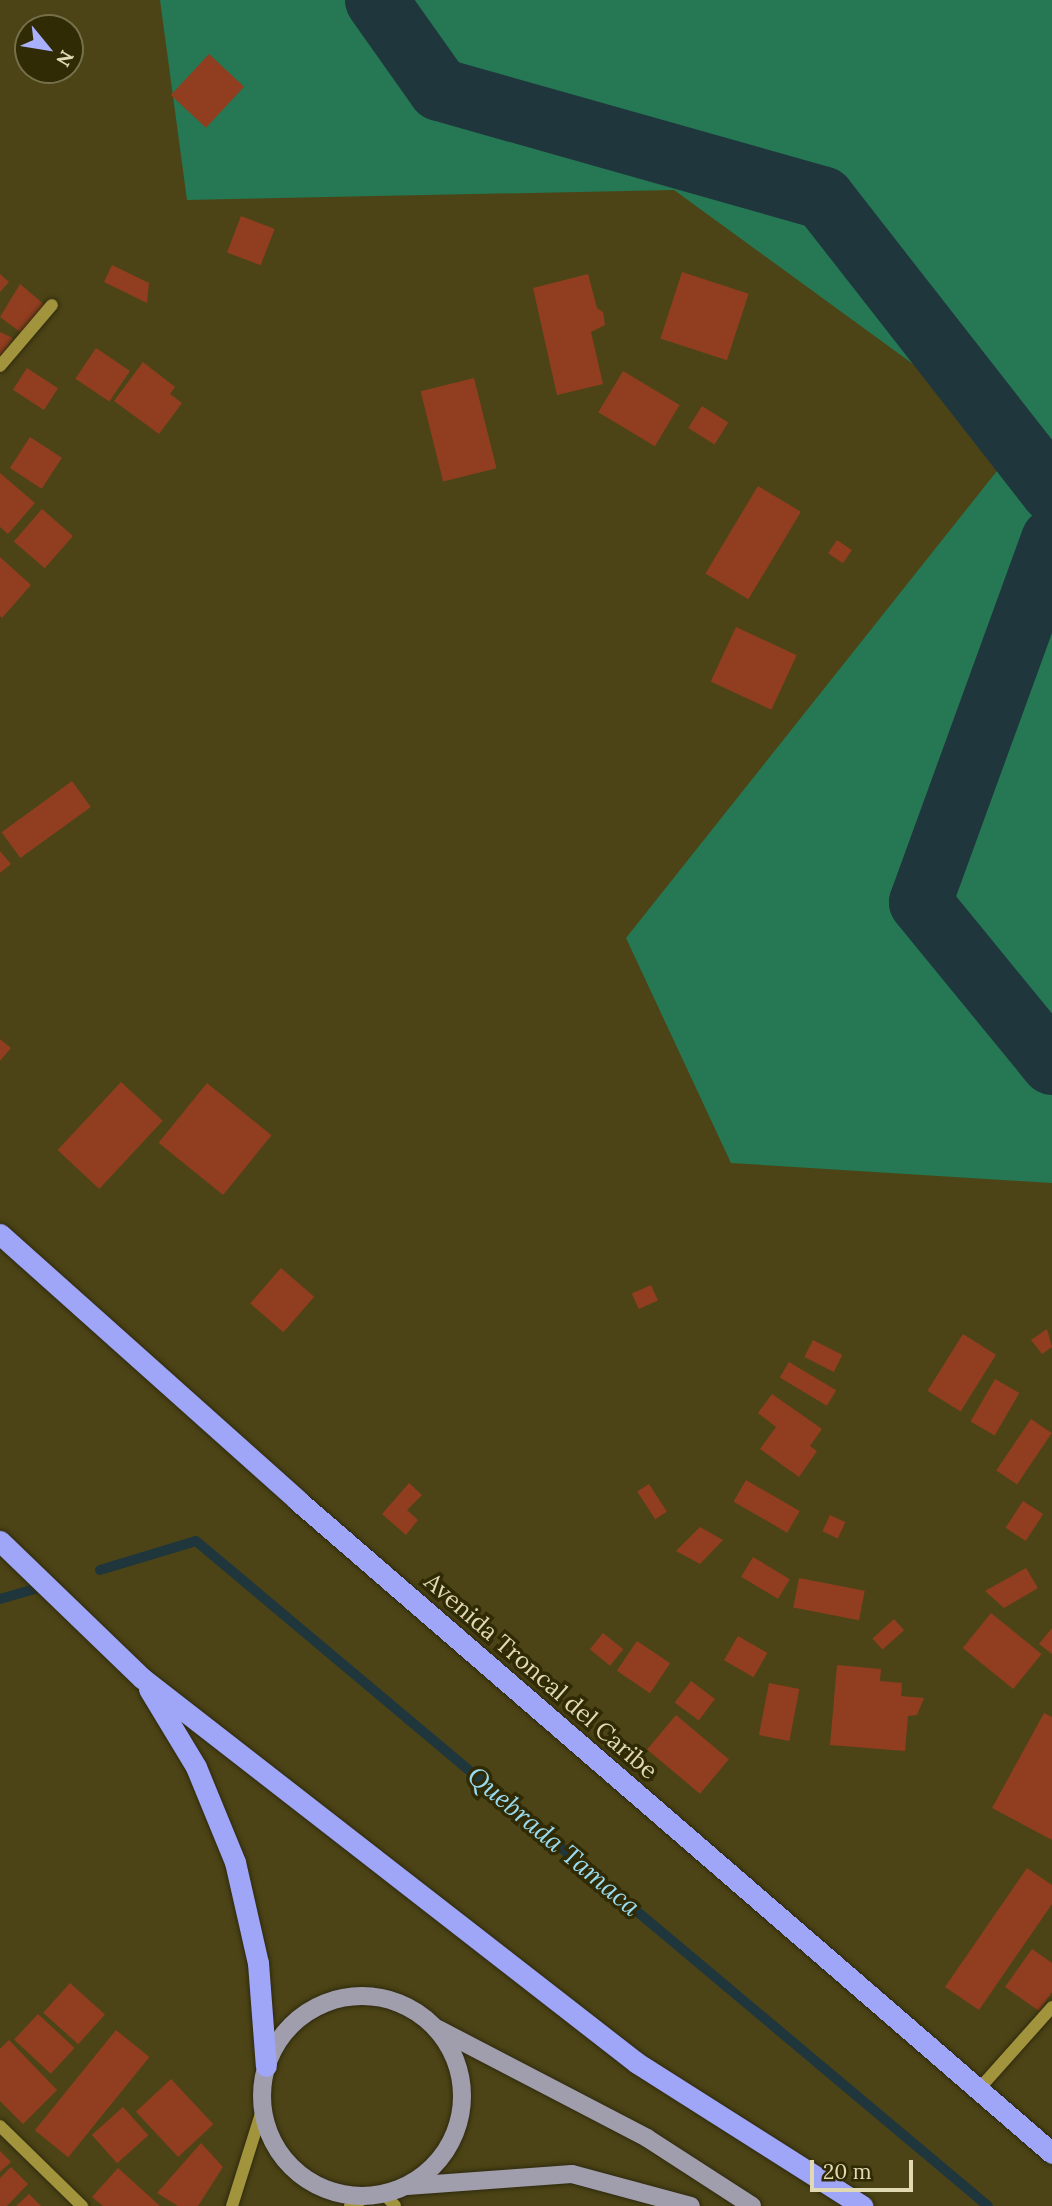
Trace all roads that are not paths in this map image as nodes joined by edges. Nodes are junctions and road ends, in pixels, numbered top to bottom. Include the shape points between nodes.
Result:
1 (51, 304) dead end
2 (0, 366) edge
3 (0, 1234) edge
4 (0, 1541) edge
5 (142, 1678) junction
6 (1052, 2007) edge
7 (438, 2029) junction
8 (266, 2066) junction
9 (979, 2089) junction
10 (262, 2110) junction
11 (0, 2126) edge
12 (1052, 2153) edge
13 (407, 2186) junction
14 (382, 2199) edge
15 (82, 2206) edge
16 (232, 2206) edge
17 (350, 2206) edge
18 (691, 2206) edge
19 (752, 2206) edge
20 (862, 2206) edge

1 - 2 street
3 - 9 highway, Avenida Troncal del Caribe via 297,1500
4 - 5 highway
5 - 8 highway via 196,1766 235,1862 258,1963
5 - 20 highway via 637,2063
6 - 9 street
7 - 8 main road via 418,2011 393,2000 368,1995 341,1997 294,2021
7 - 13 main road via 454,2054 462,2084 461,2115 450,2143 432,2168
7 - 19 main road via 647,2138
8 - 10 main road
9 - 12 highway, Avenida Troncal del Caribe
10 - 14 main road via 270,2138 286,2164 309,2182 337,2194
10 - 16 street
11 - 15 street
13 - 14 main road
13 - 18 main road via 572,2174
14 - 17 street

